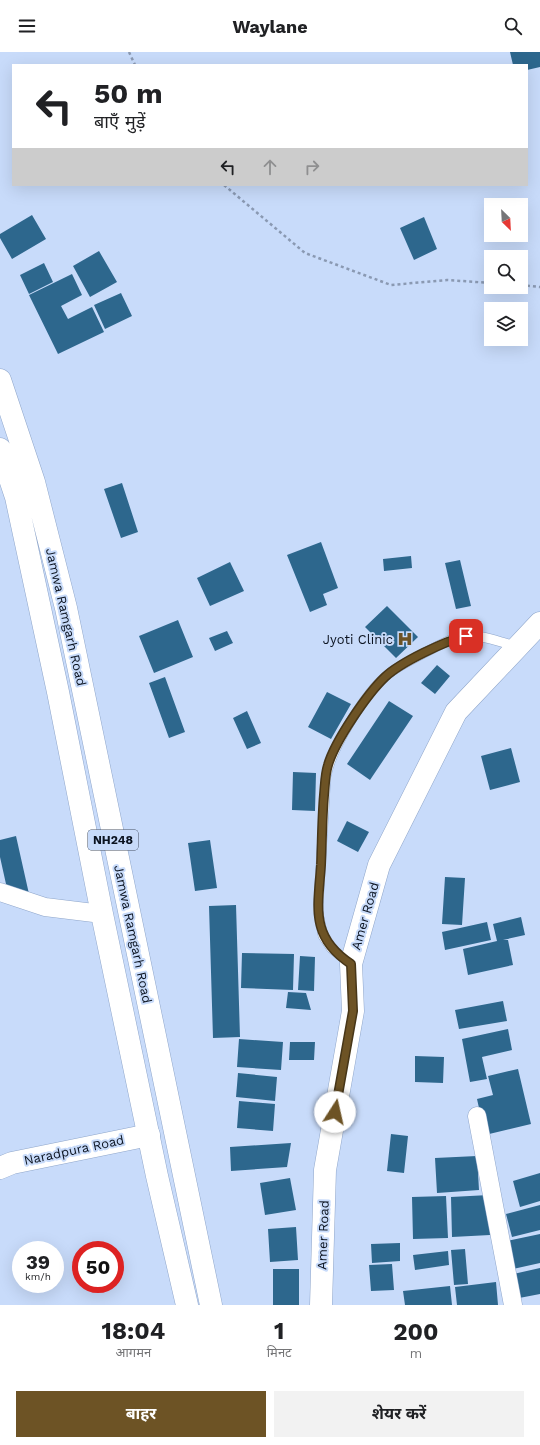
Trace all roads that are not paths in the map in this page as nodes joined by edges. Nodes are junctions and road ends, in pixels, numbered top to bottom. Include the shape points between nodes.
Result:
1 (0, 380) edge
2 (0, 449) edge
3 (540, 623) edge
4 (518, 647) junction
5 (0, 892) edge
6 (102, 914) junction
7 (351, 964) junction
8 (476, 1116) dead end
9 (148, 1135) junction
10 (0, 1168) edge
11 (187, 1305) edge
12 (211, 1305) edge
13 (321, 1305) edge
14 (513, 1305) edge

1 - 12 main road, Jamwa Ramgarh Road / NH248 via 34,482 66,608
2 - 6 main road, Jamwa Ramgarh Road / NH248 via 16,497 57,684
3 - 4 main road, Amer Road
4 - 7 main road, Amer Road via 456,712 379,865
4 - 7 lane via 466,636 440,645 386,676 348,726 328,764 318,911 323,936 331,948
5 - 6 street via 45,907
6 - 9 main road, Jamwa Ramgarh Road / NH248
7 - 13 main road, Amer Road via 353,1011 325,1170
8 - 14 street
9 - 10 main road, Naradpura Road via 12,1163
9 - 11 main road, Jamwa Ramgarh Road / NH248

